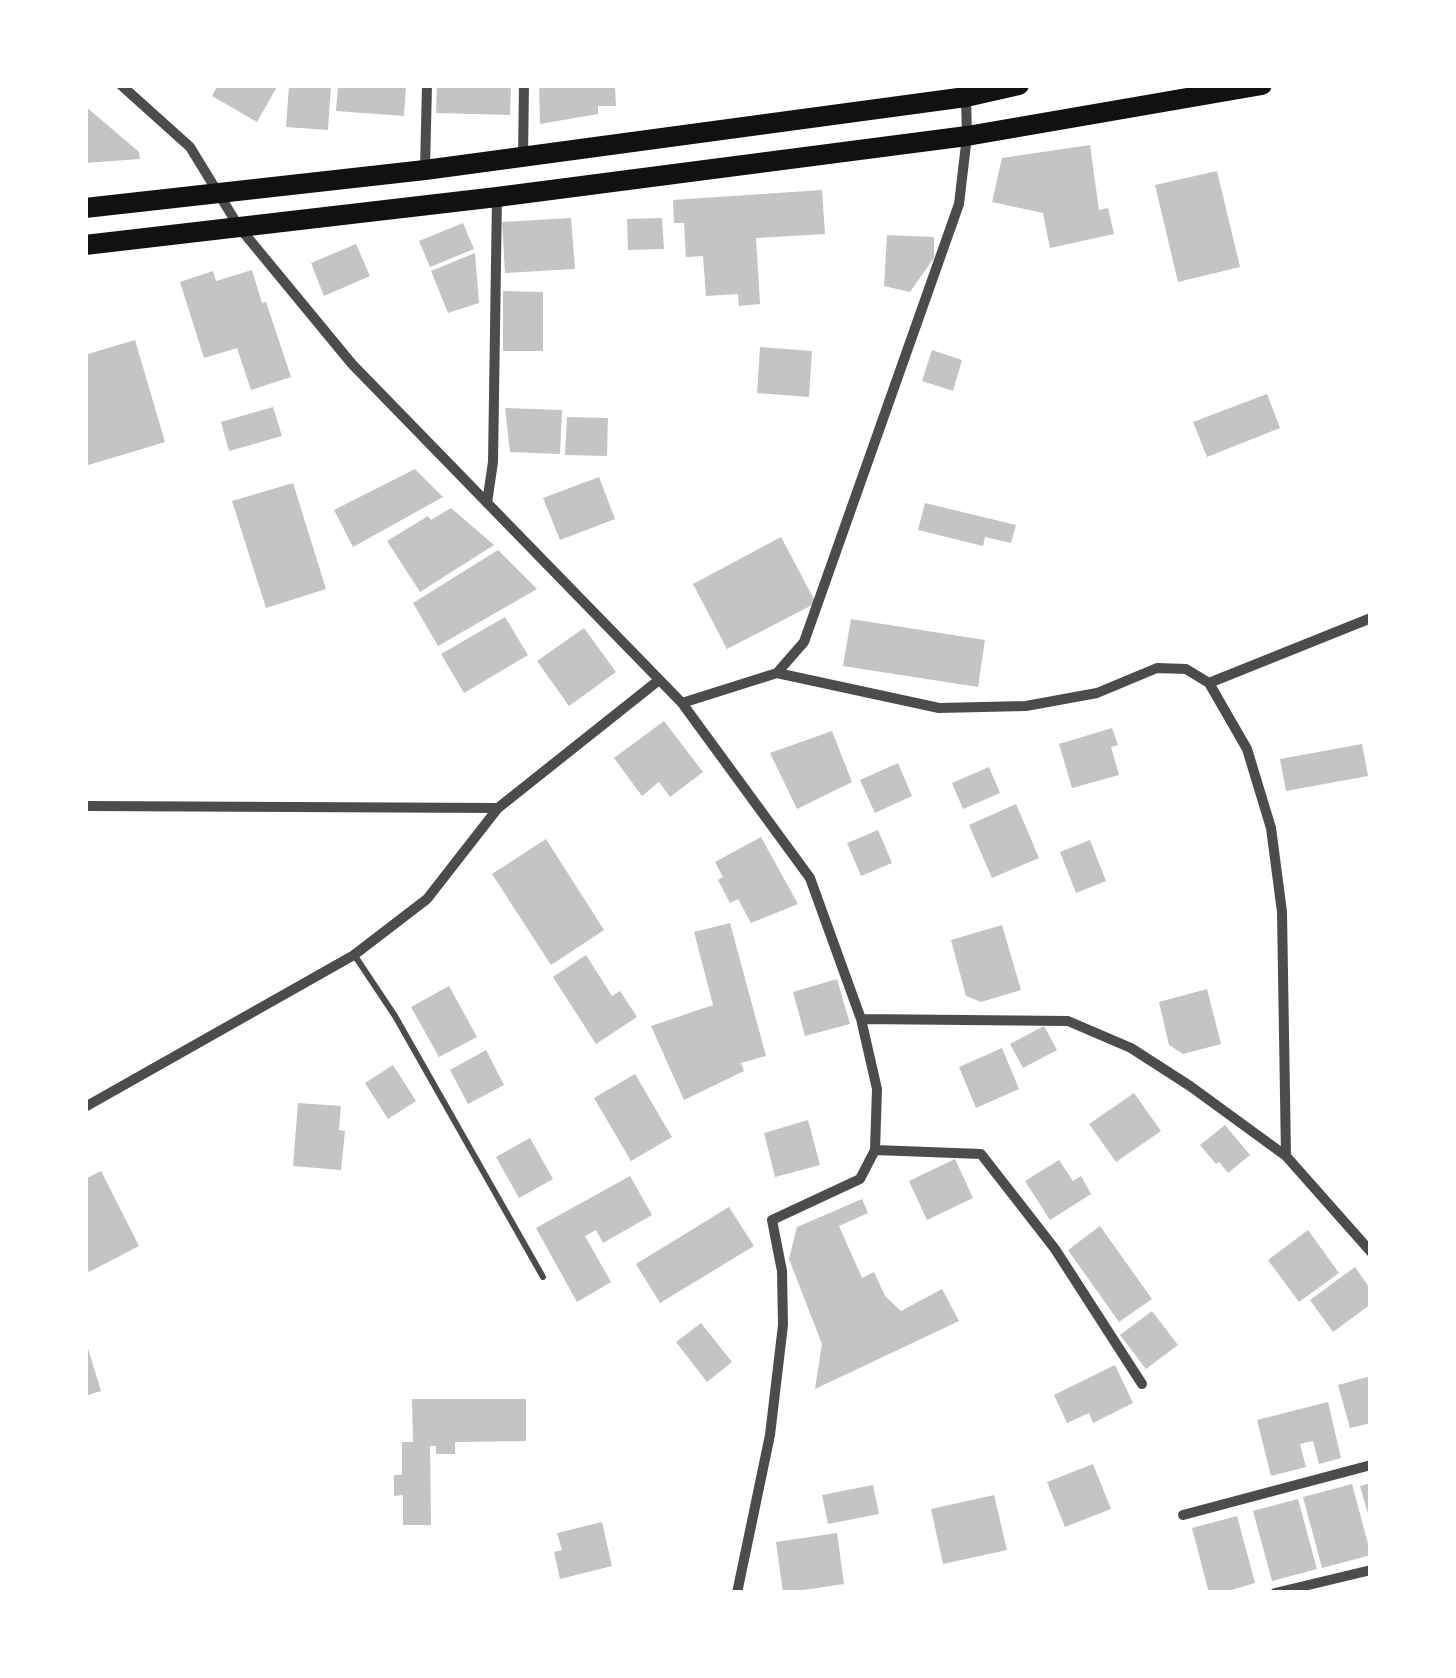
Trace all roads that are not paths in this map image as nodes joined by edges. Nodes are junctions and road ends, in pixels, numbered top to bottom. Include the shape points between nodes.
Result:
1 (121, 85) edge
2 (427, 85) edge
3 (524, 85) edge
4 (1019, 85) edge
5 (1262, 85) edge
6 (966, 98) junction
7 (967, 136) junction
8 (522, 156) junction
9 (425, 170) junction
10 (221, 194) junction
11 (496, 198) junction
12 (85, 208) edge
13 (239, 227) junction
14 (85, 245) edge
15 (488, 503) junction
16 (1371, 618) edge
17 (777, 673) junction
18 (659, 680) junction
19 (1209, 683) junction
20 (682, 702) junction
21 (85, 806) edge
22 (498, 808) junction
23 (354, 955) junction
24 (862, 1020) junction
25 (85, 1106) edge
26 (875, 1150) junction
27 (1286, 1156) junction
28 (1371, 1252) edge
29 (543, 1278) dead end
30 (1142, 1384) dead end
31 (1371, 1465) edge
32 (1184, 1515) dead end
33 (1371, 1570) edge
34 (737, 1593) edge
35 (1276, 1593) edge

1 - 10 street via 190,147
2 - 9 street
3 - 8 street
4 - 6 main road
5 - 7 main road
6 - 7 street
6 - 8 main road
7 - 11 main road
7 - 17 street via 959,204 909,347 804,642
8 - 9 main road
9 - 10 main road
10 - 12 main road
10 - 13 street
11 - 13 main road
11 - 15 street
13 - 14 main road
13 - 15 street via 352,364
15 - 18 street
16 - 19 street
17 - 19 street via 939,708 1062,700 1157,668 1186,669
17 - 20 street
18 - 20 street
18 - 22 street
19 - 27 street via 1247,748 1270,828 1282,912
20 - 24 street via 810,878
21 - 22 street
22 - 23 street via 426,898
23 - 25 street
23 - 29 lane
24 - 26 street via 877,1090
24 - 27 street via 1068,1022 1131,1048
26 - 30 street via 982,1154 1055,1249
26 - 34 street via 860,1179 772,1220 783,1326 770,1435
27 - 28 street
31 - 32 street
33 - 35 street

